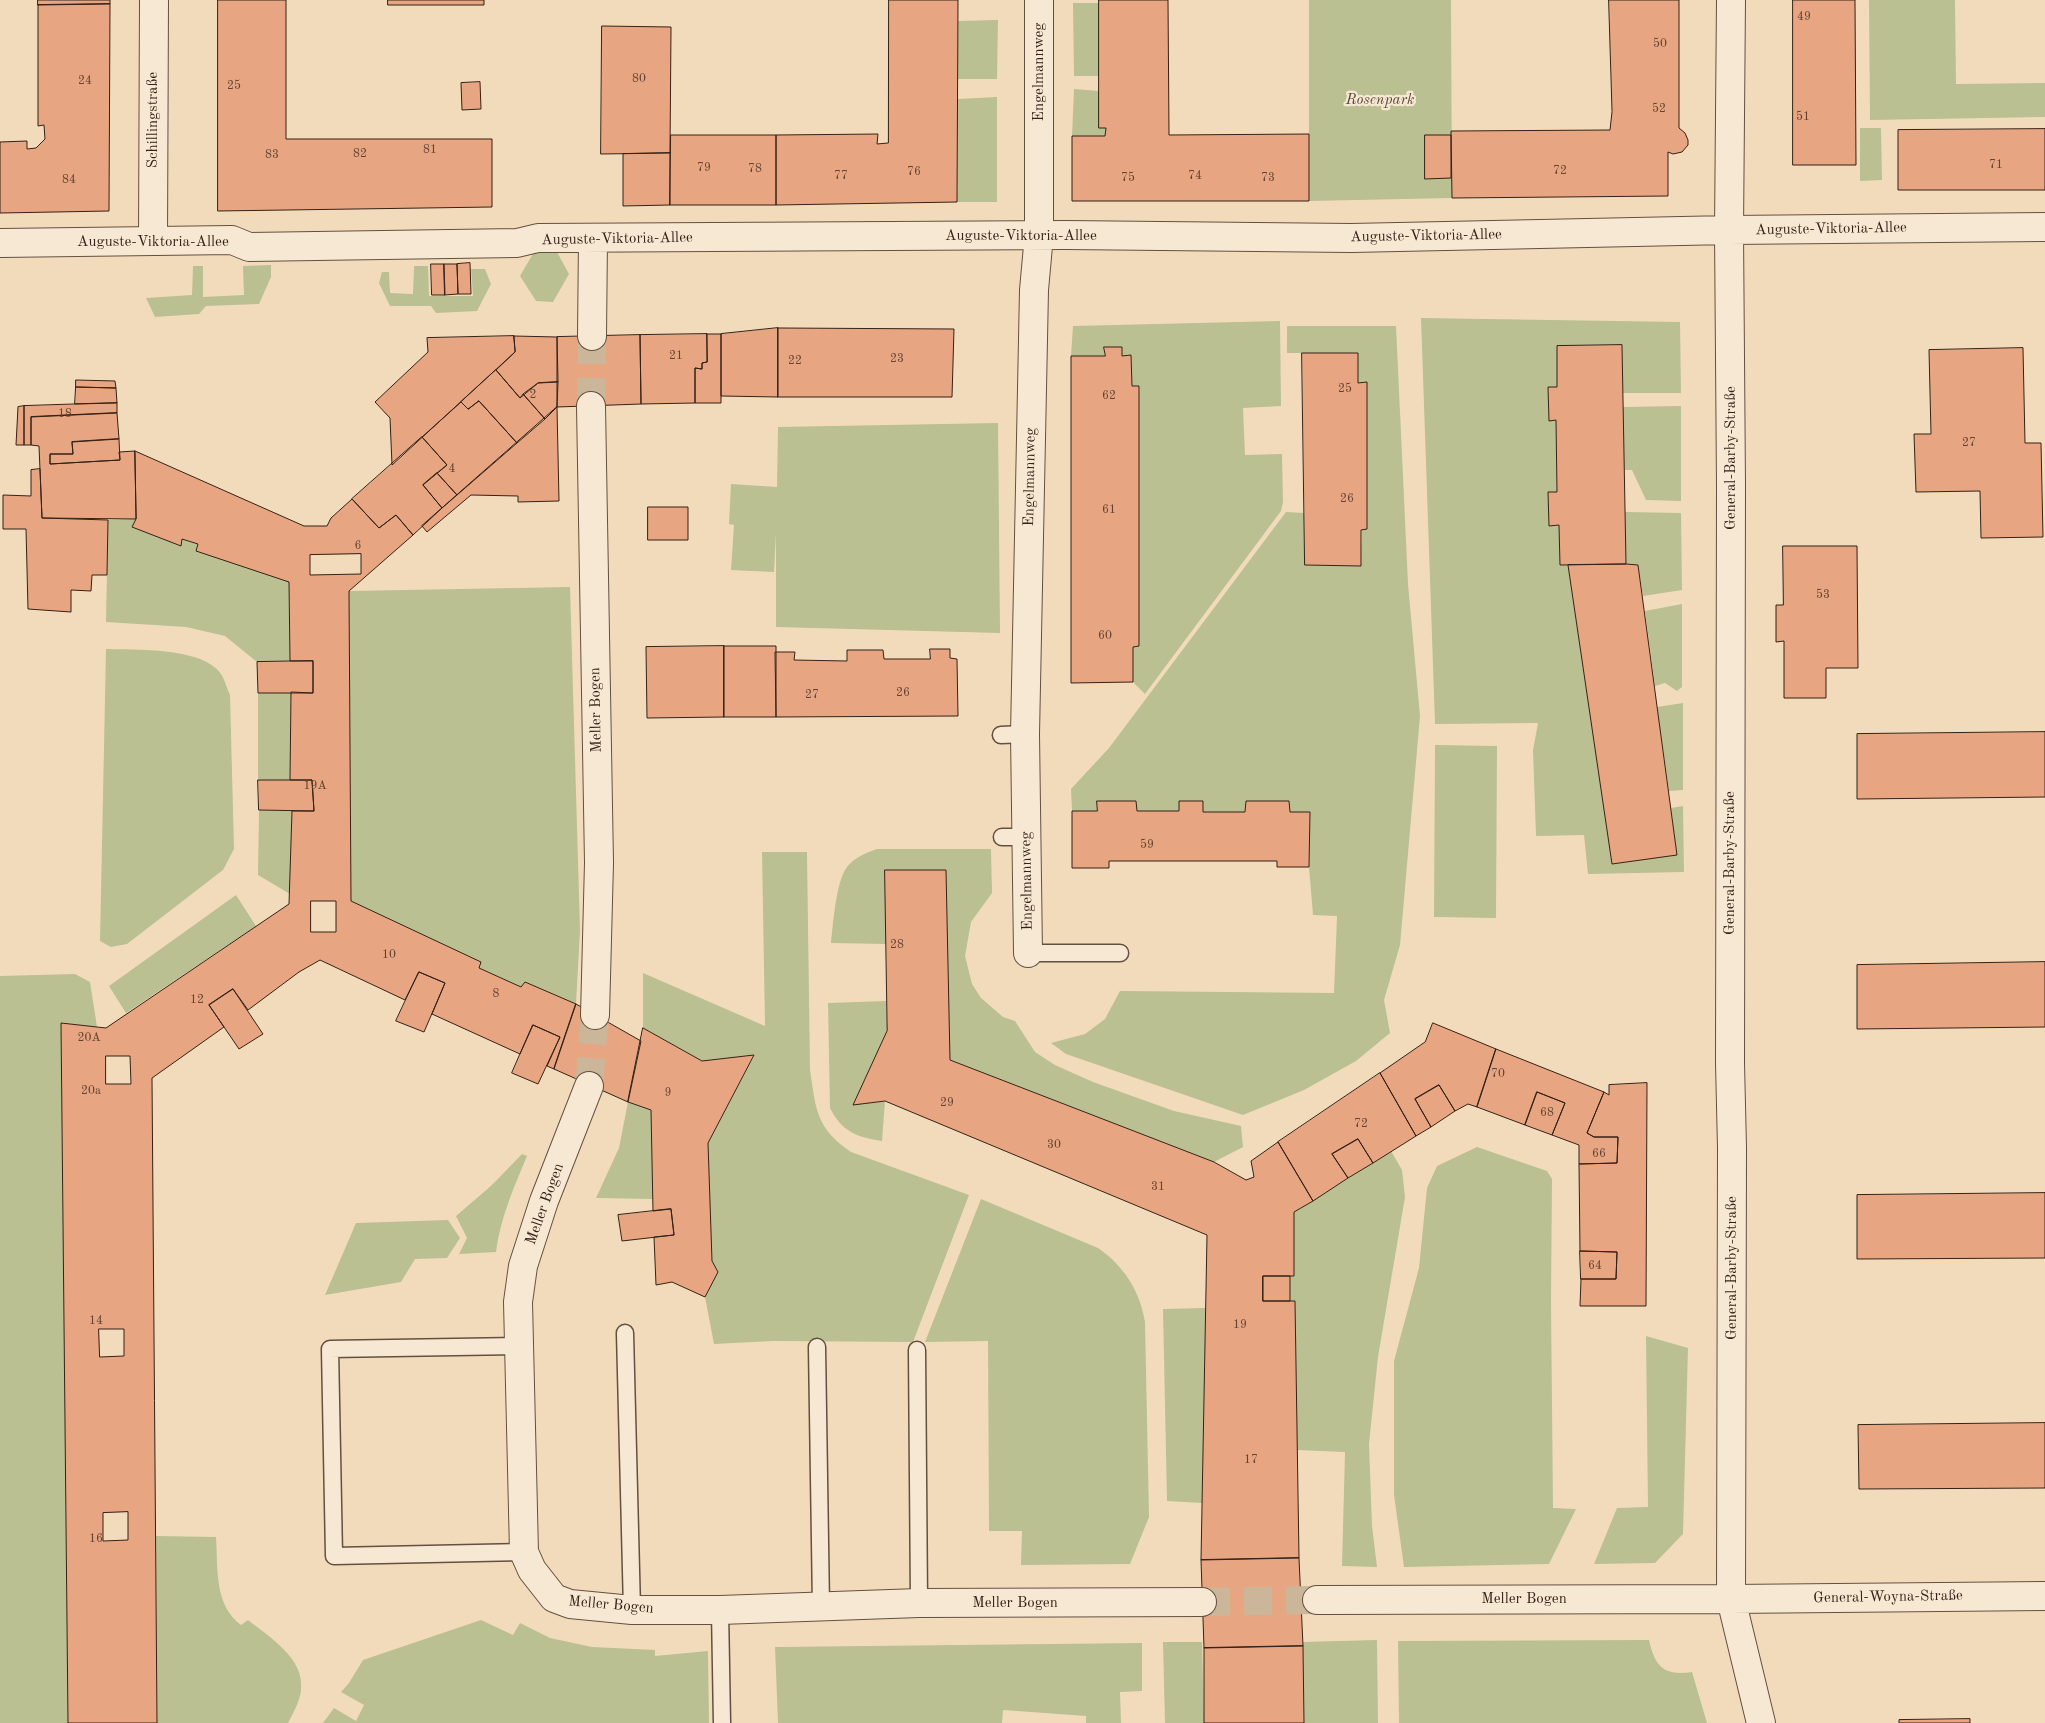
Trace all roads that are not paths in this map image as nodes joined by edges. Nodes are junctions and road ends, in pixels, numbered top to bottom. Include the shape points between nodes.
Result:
1 (154, 0) edge
2 (1039, 0) edge
3 (1731, 0) edge
4 (2045, 227) edge
5 (1729, 230) junction
6 (1039, 235) junction
7 (593, 239) junction
8 (153, 240) junction
9 (0, 243) edge
10 (592, 336) tunnel mouth
11 (591, 406) tunnel mouth
12 (1028, 953) joint
13 (1120, 954) dead end
14 (595, 1015) tunnel mouth
15 (589, 1086) tunnel mouth
16 (625, 1333) dead end
17 (518, 1346) junction
18 (818, 1347) dead end
19 (917, 1350) dead end
20 (524, 1552) junction
21 (2045, 1596) edge
22 (1731, 1599) junction
23 (1317, 1600) tunnel mouth
24 (1202, 1602) tunnel mouth
25 (919, 1603) junction
26 (821, 1607) junction
27 (632, 1610) junction
28 (720, 1610) junction
29 (722, 1723) edge
30 (1761, 1723) edge

1 - 8 street, Schillingstraße
2 - 6 street, Engelmannweg
3 - 5 street, General-Barby-Straße
4 - 5 street, Auguste-Viktoria-Allee
5 - 6 street, Auguste-Viktoria-Allee via 1351,238
5 - 22 street, General-Barby-Straße
6 - 7 street, Auguste-Viktoria-Allee
6 - 12 street, Engelmannweg via 1013,735 1014,837
7 - 8 street, Auguste-Viktoria-Allee via 249,247 232,240
7 - 10 street
8 - 9 street, Auguste-Viktoria-Allee
11 - 14 street, Meller Bogen via 599,863
12 - 13 lane
15 - 17 street, Meller Bogen via 544,1201 523,1266 518,1302
16 - 27 lane
17 - 20 street, Meller Bogen
17 - 20 lane via 330,1349 334,1556
18 - 26 lane
19 - 25 lane
20 - 27 street, Meller Bogen via 532,1570 554,1598 570,1604
21 - 22 street, General-Woyna-Straße
22 - 23 street, Meller Bogen
22 - 30 street, General-Barby-Straße
24 - 25 street, Meller Bogen
25 - 26 street, Meller Bogen
26 - 28 street, Meller Bogen
27 - 28 street, Meller Bogen
28 - 29 lane

